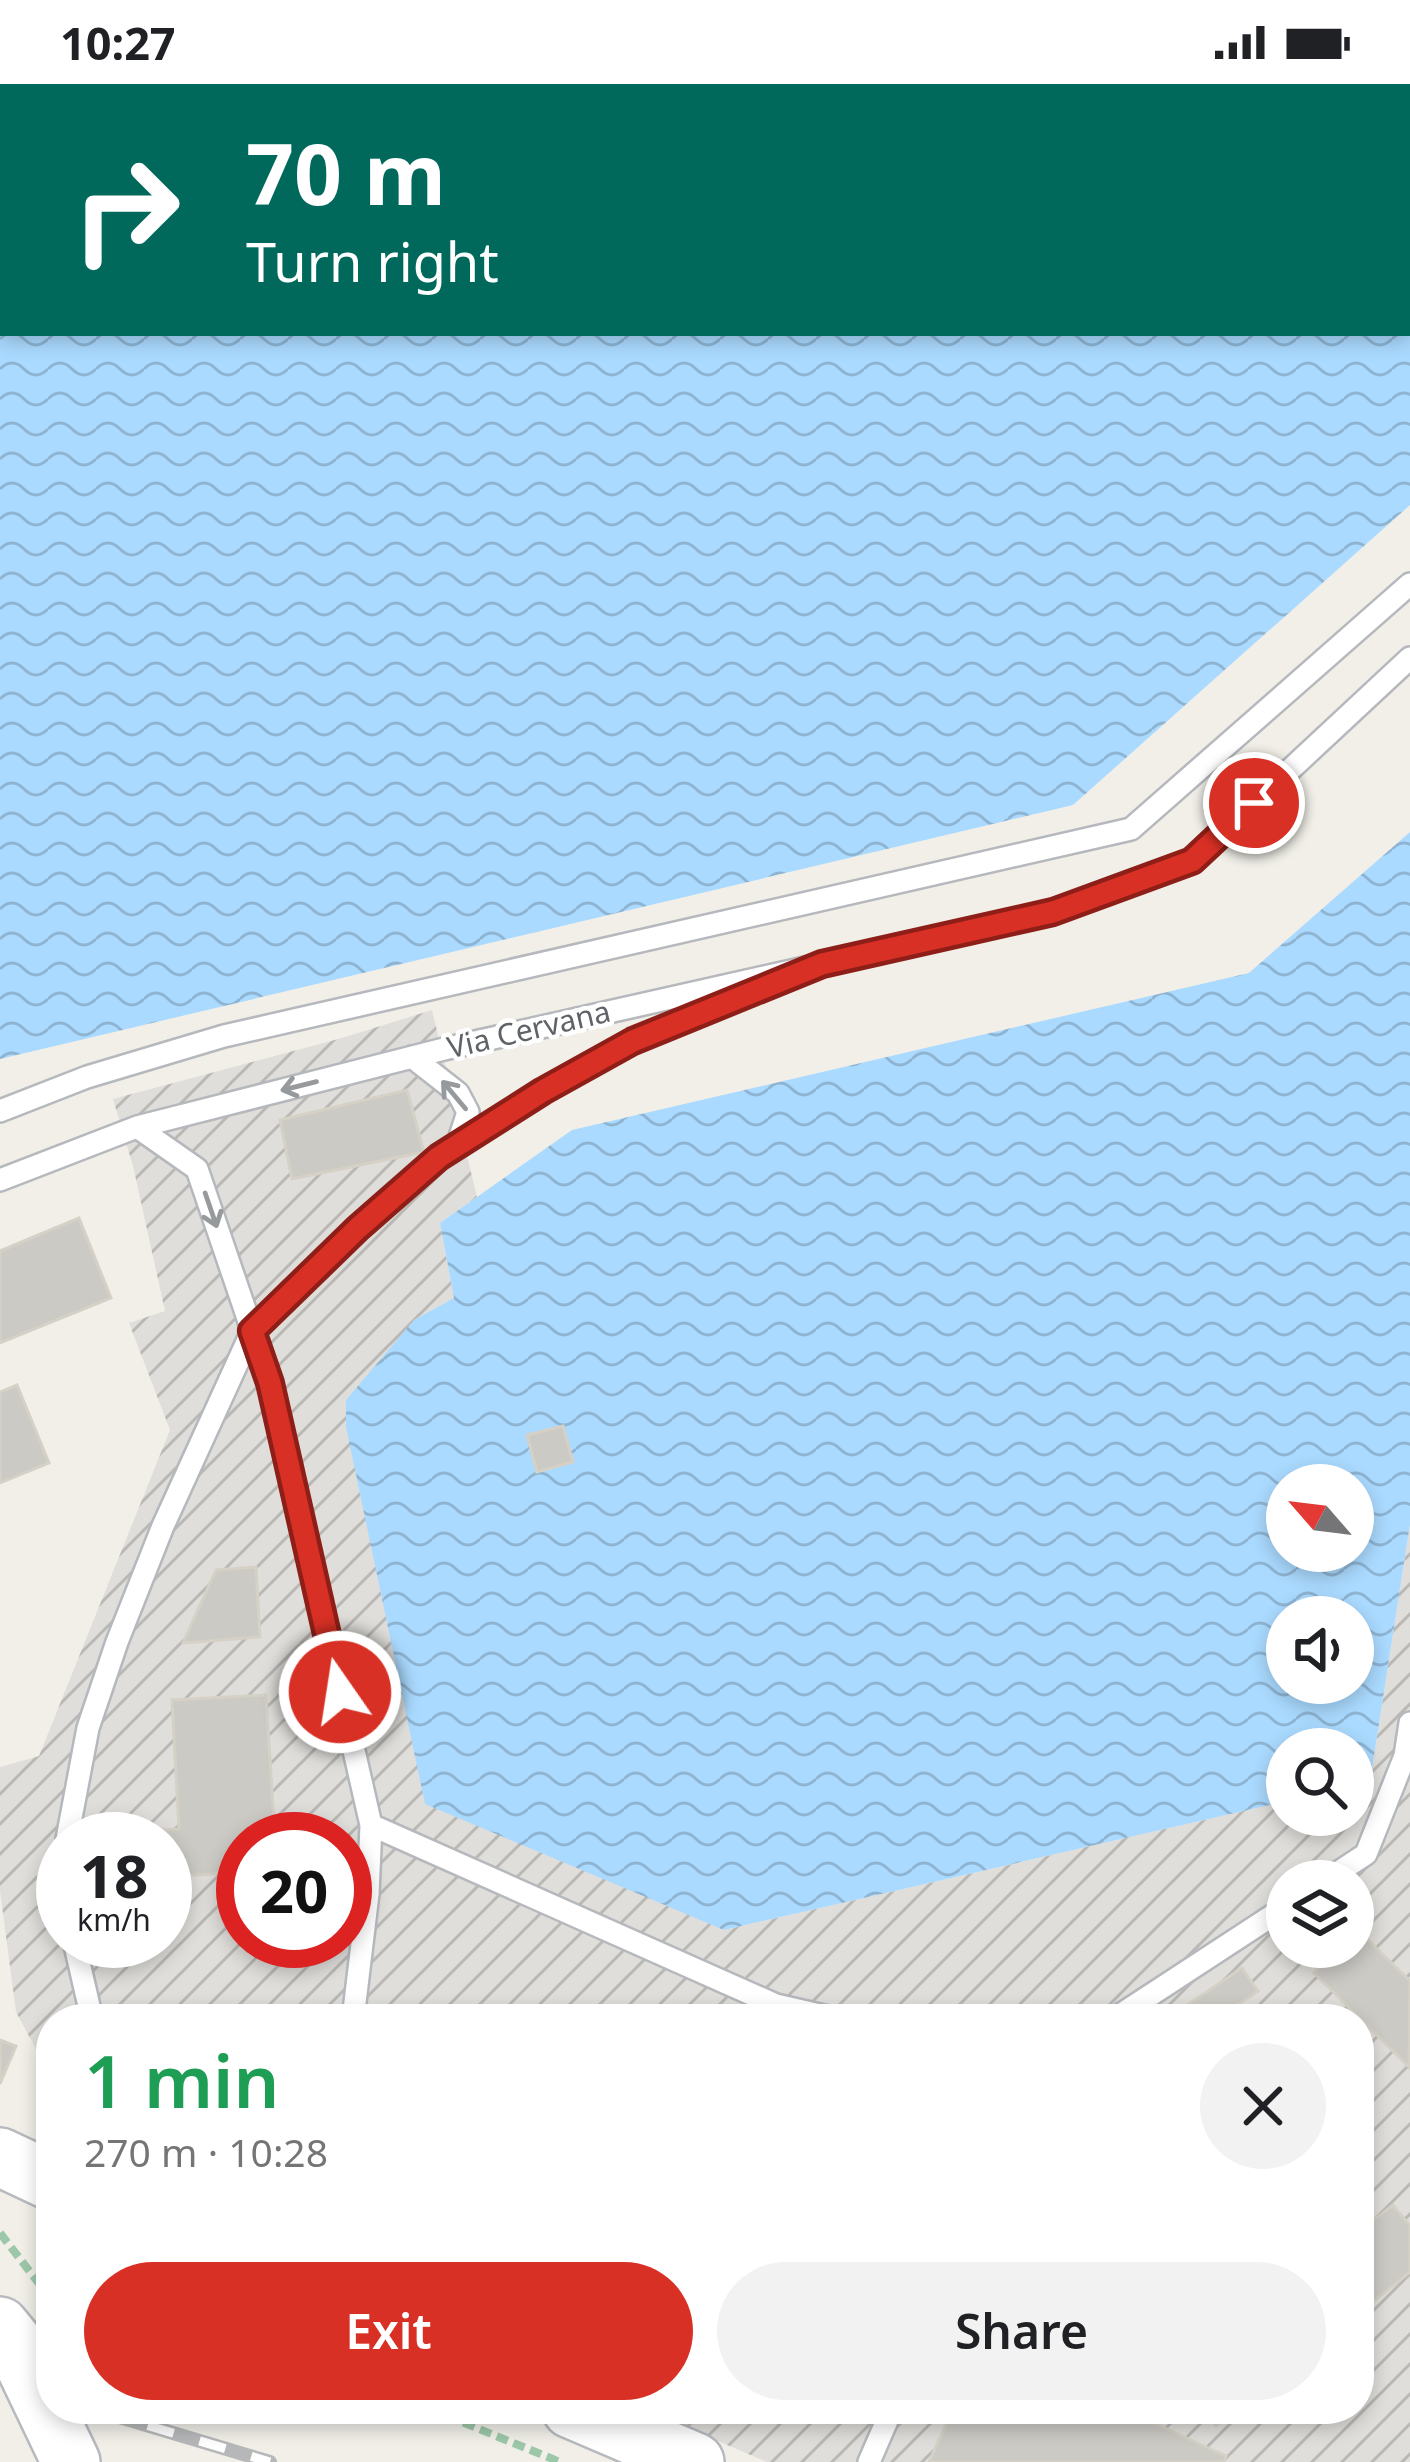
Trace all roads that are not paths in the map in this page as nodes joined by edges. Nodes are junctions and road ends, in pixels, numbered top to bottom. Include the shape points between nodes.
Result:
1 (1410, 584) edge
2 (1410, 658) edge
3 (822, 964) junction
4 (412, 1057) junction
5 (0, 1111) edge
6 (137, 1127) junction
7 (458, 1146) junction
8 (0, 1180) edge
9 (252, 1331) junction
10 (1410, 1723) edge
11 (73, 1812) edge
12 (368, 1812) edge
13 (372, 1825) edge
14 (1357, 1860) edge
15 (1266, 1920) edge
16 (80, 1968) edge
17 (359, 1968) edge
18 (89, 2004) edge
19 (355, 2004) edge
20 (774, 2004) edge
21 (1137, 2004) edge
22 (0, 2157) edge
23 (36, 2174) edge
24 (0, 2326) edge
25 (36, 2389) edge
26 (53, 2424) edge
27 (606, 2424) edge
28 (885, 2424) edge
29 (71, 2462) edge
30 (695, 2462) edge
31 (869, 2462) edge

1 - 5 lane via 1131,829 224,1036
2 - 3 lane, Via Cervana via 1192,861 1053,912
3 - 4 lane, Via Cervana
3 - 7 lane via 633,1041
4 -> 6 lane, Via Cervana
7 -> 4 lane via 468,1112
6 - 8 lane, Via Cervana
6 -> 9 lane via 197,1168
7 - 9 lane
9 - 11 lane via 117,1642 88,1728
9 - 12 lane
10 - 14 lane via 1405,1756
13 - 20 lane
15 - 21 lane
16 - 18 lane
17 - 19 lane
22 - 23 street
24 - 25 street
26 - 29 street
27 - 30 street
28 - 31 lane

